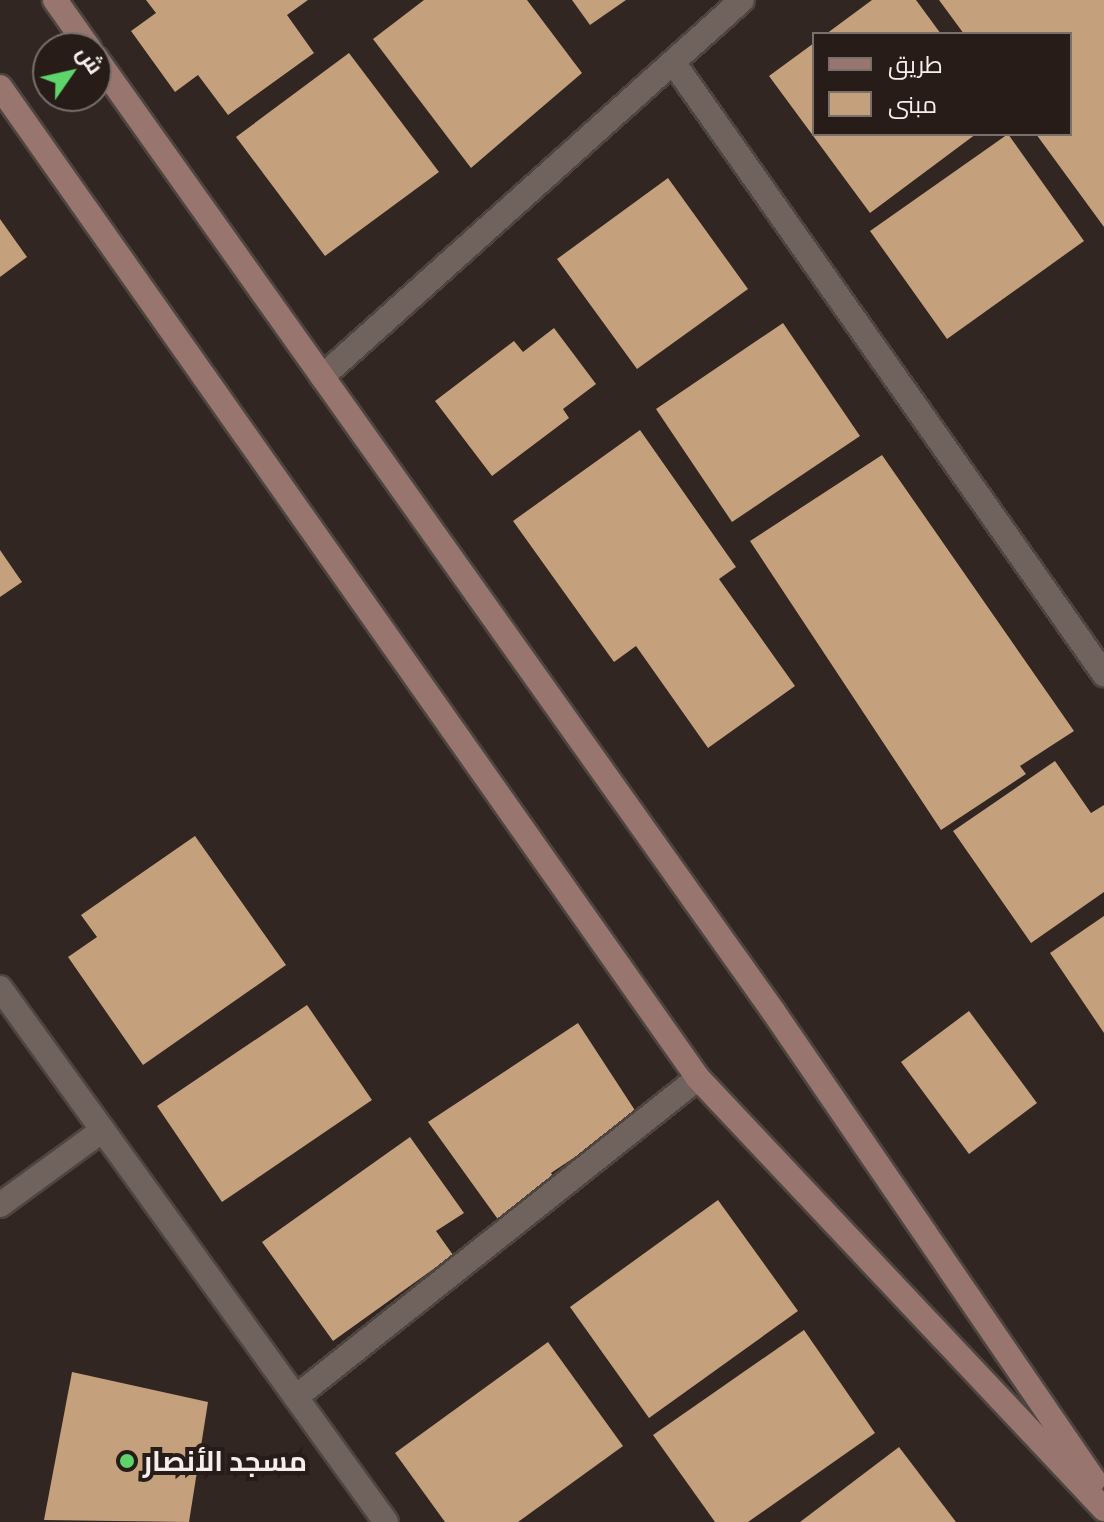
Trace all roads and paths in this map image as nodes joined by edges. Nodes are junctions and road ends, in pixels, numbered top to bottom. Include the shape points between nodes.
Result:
1 (55, 0) edge
2 (742, 0) edge
3 (78, 32) edge
4 (673, 62) junction
5 (112, 81) edge
6 (0, 87) edge
7 (322, 377) junction
8 (1104, 674) edge
9 (0, 988) edge
10 (698, 1078) junction
11 (103, 1130) junction
12 (0, 1205) edge
13 (296, 1397) junction
14 (1104, 1496) edge
15 (1104, 1509) edge
16 (386, 1522) edge

1 - 3 street
2 - 4 street
4 - 7 street
4 - 8 street
5 - 7 street
6 - 10 street
7 - 14 street via 773,1011
9 - 11 street
10 - 13 street
10 - 15 street
11 - 12 street
11 - 13 street
13 - 16 street

